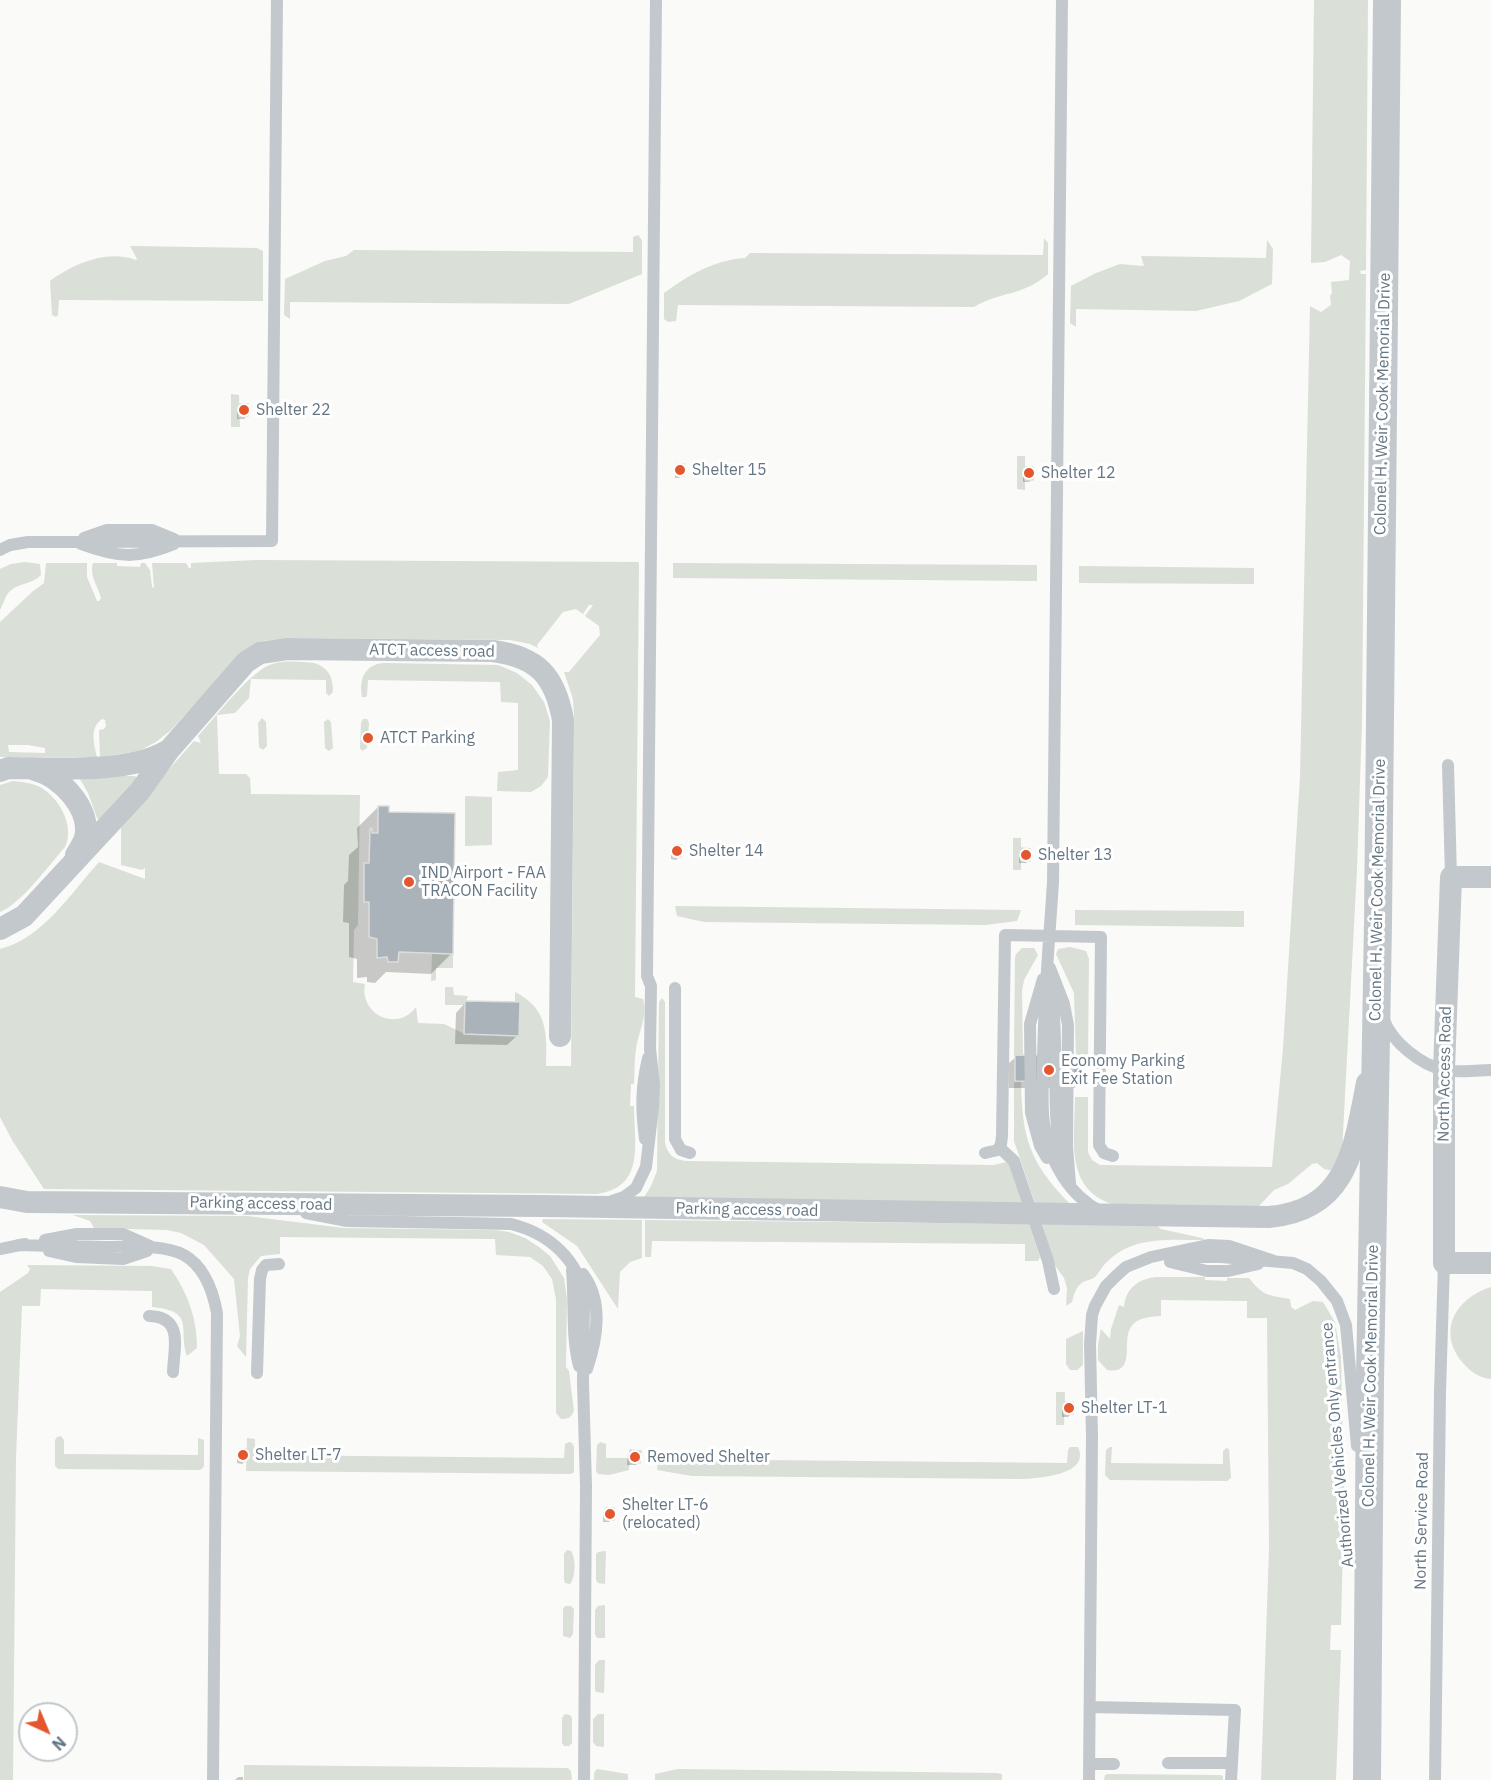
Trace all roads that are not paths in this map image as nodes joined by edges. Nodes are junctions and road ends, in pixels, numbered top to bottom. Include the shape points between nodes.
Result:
1 (277, 0) edge
2 (656, 0) edge
3 (1062, 0) edge
4 (1387, 0) edge
5 (0, 550) edge
6 (169, 750) junction
7 (1448, 765) dead end
8 (28, 768) junction
9 (0, 771) edge
10 (69, 867) junction
11 (1451, 877) junction
12 (1491, 877) edge
13 (0, 929) edge
14 (1049, 941) junction
15 (1048, 961) junction
16 (675, 988) dead end
17 (1377, 1000) junction
18 (560, 1036) dead end
19 (1376, 1043) junction
20 (1443, 1070) junction
21 (1491, 1070) edge
22 (1000, 1148) junction
23 (690, 1153) dead end
24 (985, 1153) dead end
25 (1113, 1156) dead end
26 (1070, 1184) junction
27 (0, 1197) edge
28 (264, 1204) junction
29 (542, 1206) junction
30 (1032, 1215) junction
31 (1109, 1215) junction
32 (18, 1245) junction
33 (157, 1248) junction
34 (0, 1249) edge
35 (1151, 1257) junction
36 (1274, 1261) junction
37 (571, 1263) junction
38 (1444, 1263) junction
39 (1491, 1263) edge
40 (279, 1264) dead end
41 (1054, 1289) dead end
42 (149, 1316) dead end
43 (173, 1372) dead end
44 (257, 1373) dead end
45 (583, 1382) junction
46 (1368, 1593) junction
47 (1090, 1707) junction
48 (1168, 1763) dead end
49 (1232, 1763) junction
50 (1089, 1764) junction
51 (1114, 1764) dead end
52 (213, 1780) edge
53 (584, 1780) edge
54 (1089, 1780) edge
55 (1231, 1780) edge
56 (1366, 1780) edge
57 (1435, 1780) edge

1 - 5 lane via 272,541 28,542
2 - 29 lane via 647,976 651,986 654,1086 646,1167 636,1188 607,1202
3 - 14 lane via 1053,882
4 - 17 street, Colonel H. Weir Cook Memorial Drive
6 - 8 street, ATCT access road via 135,764
6 - 10 street, ATCT access road via 140,791
6 - 18 street, ATCT access road via 246,662 260,653 298,649 493,651 534,663 557,693 563,720
7 - 11 lane
8 - 9 street, ATCT access road
8 - 10 street via 58,780 83,818 85,837
10 - 13 street, ATCT access road via 24,916
11 - 12 street
11 - 20 street, North Access Road
14 - 15 lane
14 - 22 lane via 1005,935
14 - 25 lane via 1101,937 1099,1146
15 - 26 lane via 1068,1025
15 - 26 lane via 1044,1130 1055,1163
16 - 23 lane via 675,1139 681,1150
17 - 19 street, Colonel H. Weir Cook Memorial Drive
17 - 20 lane via 1386,1026 1399,1043 1416,1057
19 - 31 street, Parking access road via 1347,1163 1334,1186 1315,1203 1294,1214 1269,1217
19 - 46 street, Colonel H. Weir Cook Memorial Drive
20 - 21 lane
20 - 38 street, North Access Road
22 - 24 lane
22 - 30 lane via 1014,1161
26 - 31 lane via 1088,1204
27 - 28 street, Parking access road via 27,1202
28 - 29 street, Parking access road
28 - 37 lane via 347,1221 511,1224 545,1238
29 - 30 street, Parking access road
30 - 31 street, Parking access road
30 - 41 lane
32 - 33 lane via 76,1257 123,1258
32 - 33 lane via 77,1234 123,1234
32 - 34 lane
33 - 52 lane via 184,1255 203,1272 217,1313
35 - 36 lane via 1207,1270
35 - 36 lane, Authorized Vehicles Only entrance via 1208,1245 1229,1246
35 - 47 lane via 1126,1267 1106,1286 1095,1306 1091,1332
36 - 46 lane, Authorized Vehicles Only entrance via 1293,1263 1315,1274 1344,1317
37 - 45 lane via 574,1350
37 - 45 lane via 589,1282 596,1302 593,1352
38 - 39 street
38 - 57 lane, North Service Road
40 - 44 lane via 266,1266 260,1279
42 - 43 lane via 172,1325
45 - 53 lane
46 - 56 street, Colonel H. Weir Cook Memorial Drive
47 - 49 lane via 1235,1710
47 - 50 lane
48 - 49 lane
49 - 55 lane
50 - 51 lane
50 - 54 lane

